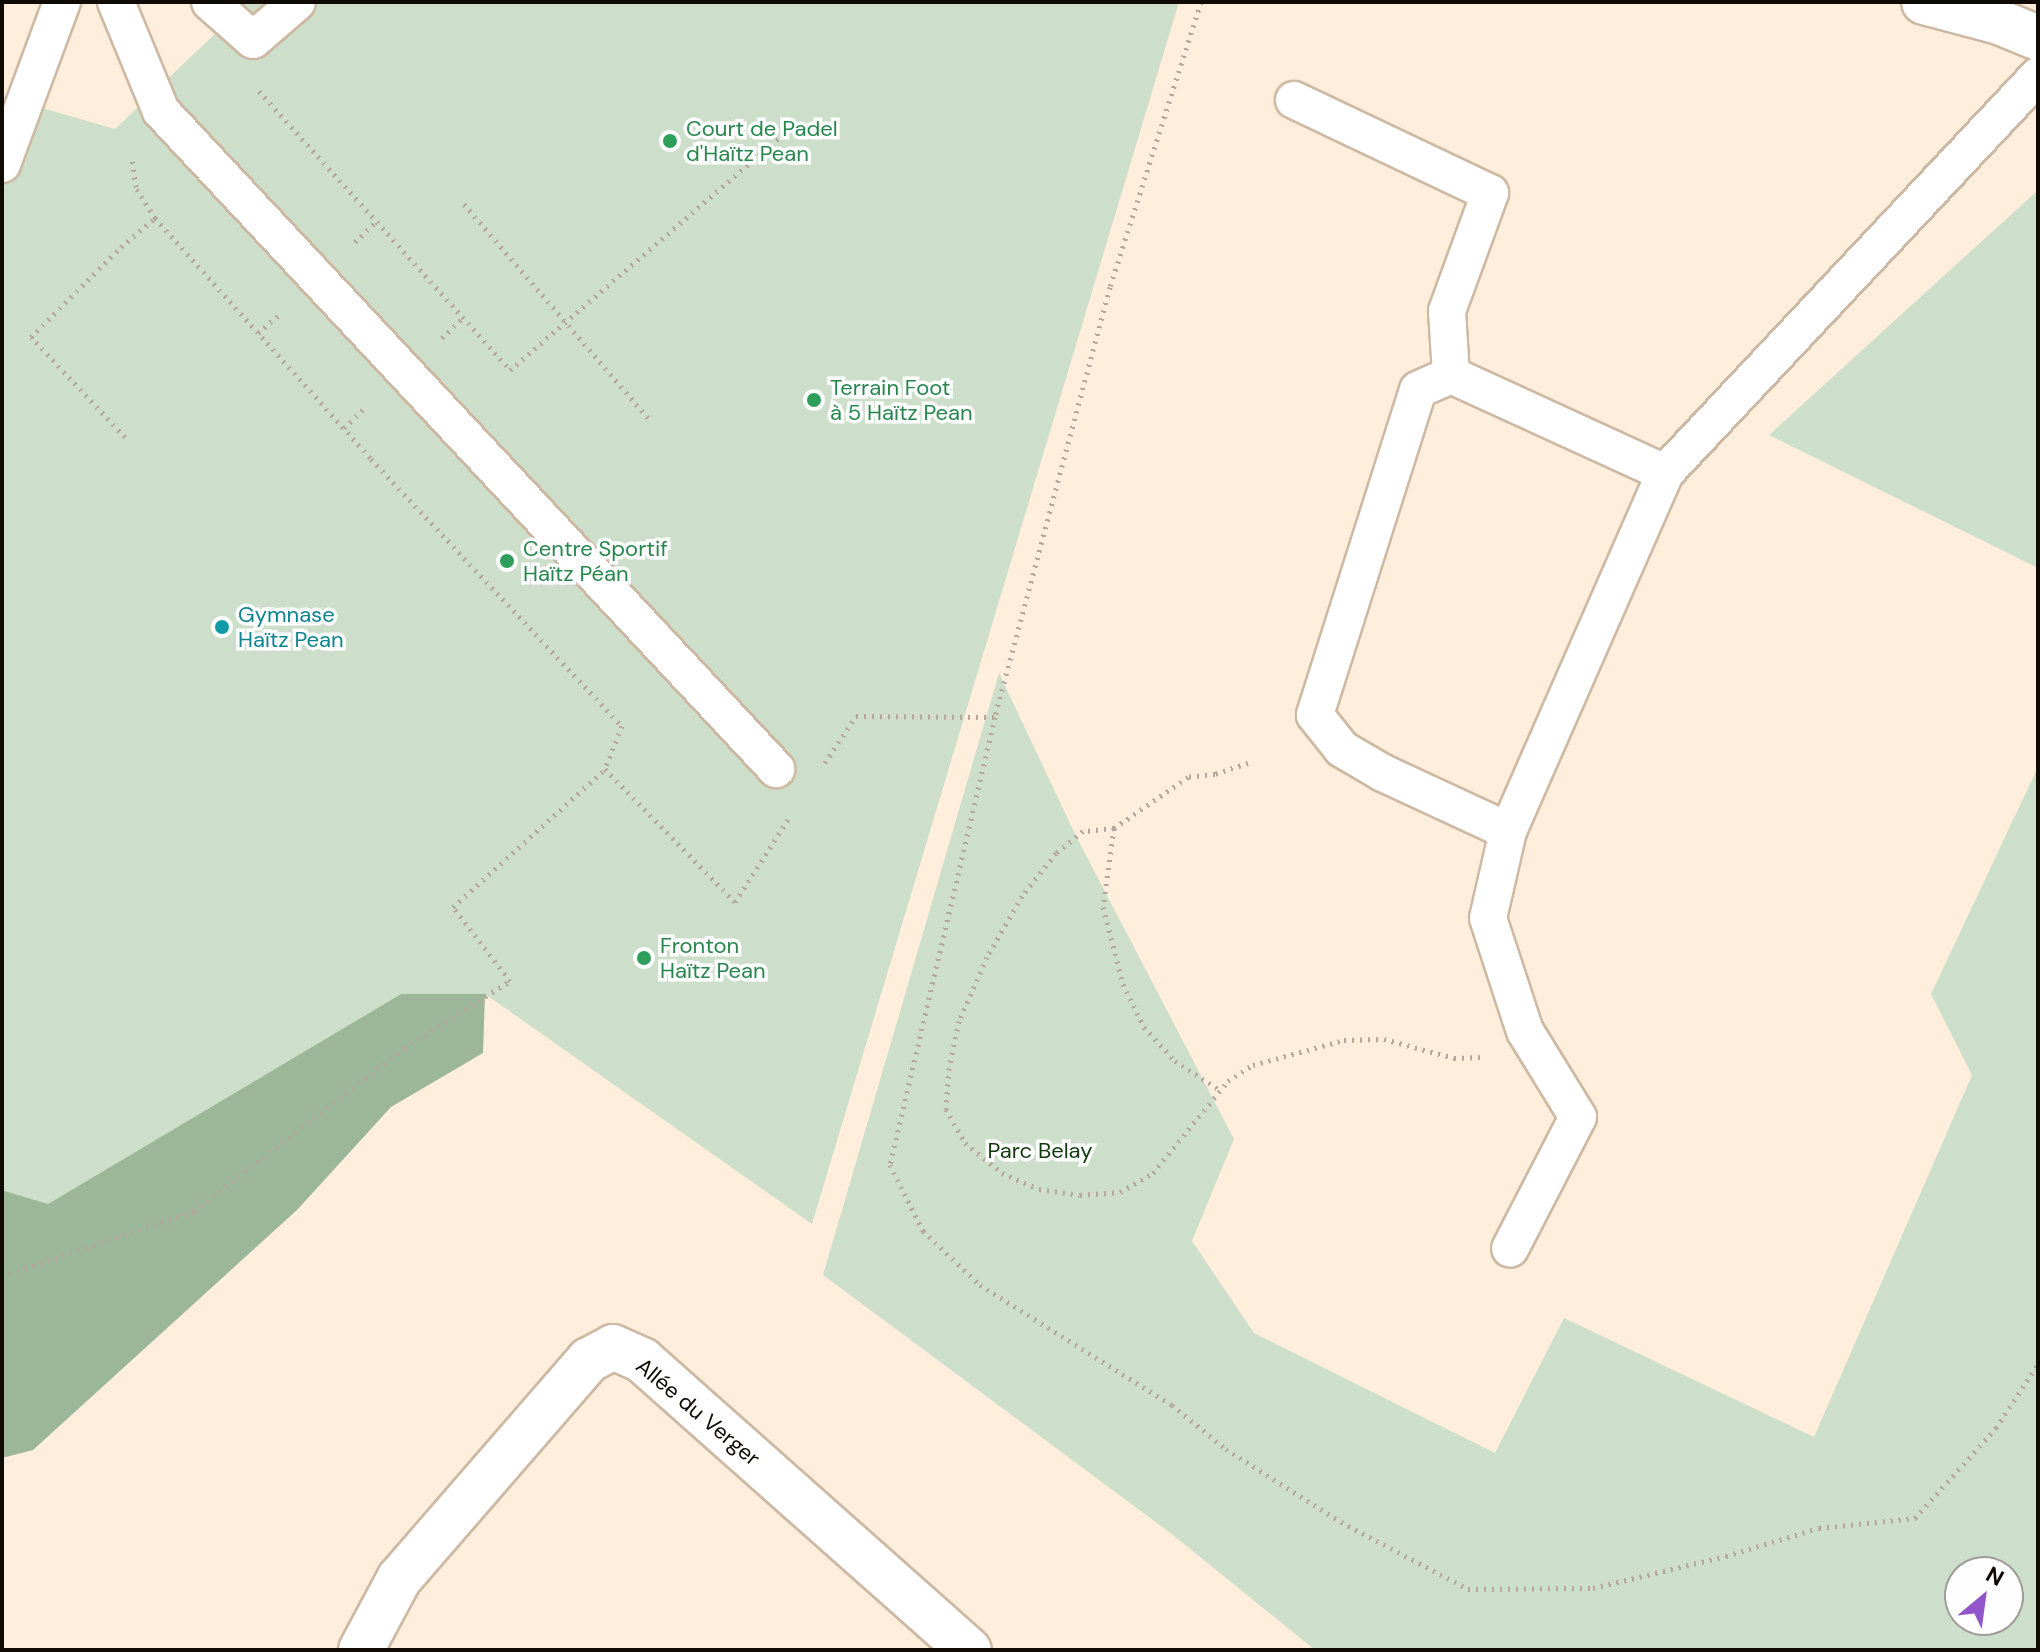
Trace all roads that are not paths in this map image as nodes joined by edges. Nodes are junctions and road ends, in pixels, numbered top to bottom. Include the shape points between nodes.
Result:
1 (62, 2) edge
2 (116, 2) edge
3 (210, 2) edge
4 (297, 2) edge
5 (1924, 2) edge
6 (2038, 38) edge
7 (2038, 76) edge
8 (1294, 100) dead end
9 (2, 164) edge
10 (1451, 375) junction
11 (1665, 473) junction
12 (776, 769) dead end
13 (1508, 831) junction
14 (1510, 1249) dead end
15 (361, 1650) edge
16 (969, 1650) edge

1 - 9 lane
2 - 12 lane via 161,111
3 - 4 lane via 253,40
5 - 6 street
7 - 11 lane
8 - 10 lane via 1490,193 1447,311
10 - 11 lane
10 - 13 lane via 1418,390 1315,715 1342,749
11 - 13 lane
13 - 14 lane via 1488,918 1525,1031 1578,1117
15 - 16 street, Allée du Verger via 399,1579 589,1360 613,1347 642,1360

